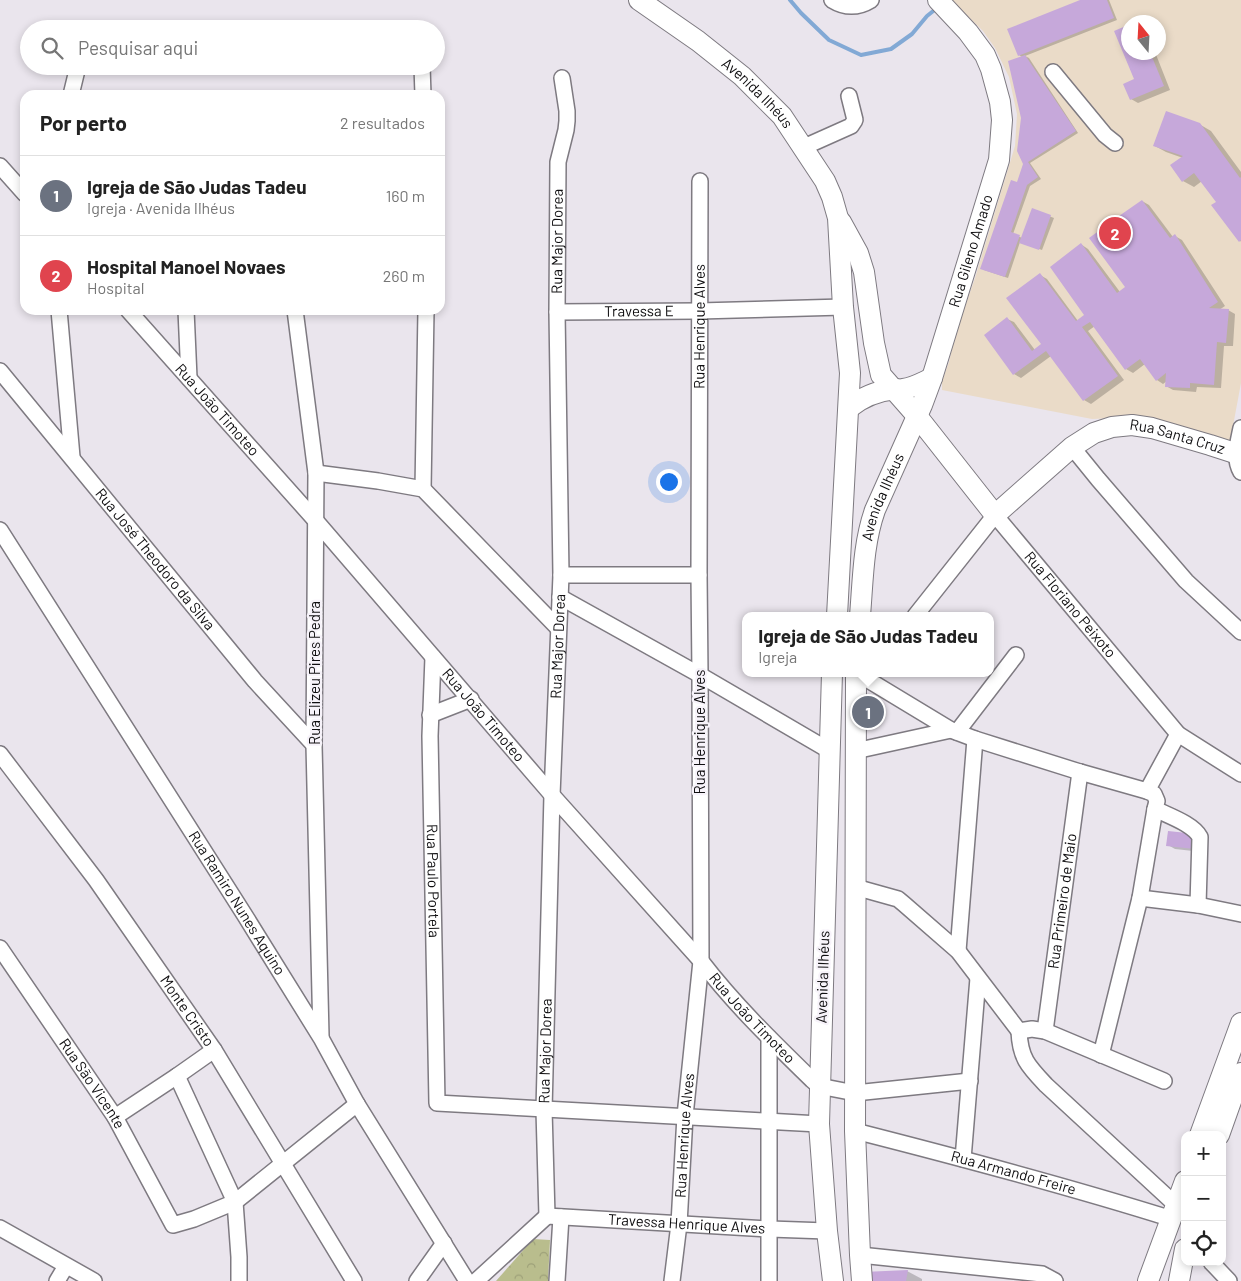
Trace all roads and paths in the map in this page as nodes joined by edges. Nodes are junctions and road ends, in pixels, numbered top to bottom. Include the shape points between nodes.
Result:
1 (639, 0) edge
2 (832, 0) edge
3 (871, 0) edge
4 (938, 0) edge
5 (1053, 72) dead end
6 (76, 75) edge
7 (422, 75) edge
8 (562, 78) dead end
9 (73, 90) edge
10 (423, 90) edge
11 (849, 96) dead end
12 (1115, 143) dead end
13 (804, 148) junction
14 (0, 166) edge
15 (700, 181) dead end
16 (20, 188) edge
17 (838, 218) junction
18 (843, 307) junction
19 (699, 311) junction
20 (557, 312) junction
21 (59, 315) edge
22 (132, 315) edge
23 (186, 315) edge
24 (297, 315) edge
25 (426, 315) edge
26 (0, 371) edge
27 (189, 378) junction
28 (932, 378) junction
29 (894, 389) junction
30 (849, 408) junction
31 (917, 416) junction
32 (1241, 428) edge
33 (1072, 447) junction
34 (72, 457) junction
35 (1239, 460) edge
36 (316, 473) junction
37 (423, 489) junction
38 (995, 515) junction
39 (316, 522) junction
40 (0, 530) edge
41 (560, 575) junction
42 (699, 575) junction
43 (560, 597) junction
44 (836, 612) edge
45 (860, 612) edge
46 (917, 612) edge
47 (558, 628) junction
48 (1241, 632) edge
49 (1016, 655) dead end
50 (433, 657) junction
51 (700, 675) junction
52 (832, 677) edge
53 (861, 677) edge
54 (471, 699) junction
55 (430, 716) junction
56 (954, 731) junction
57 (1178, 734) junction
58 (975, 739) junction
59 (314, 745) junction
60 (830, 751) junction
61 (856, 751) junction
62 (0, 754) edge
63 (1080, 772) junction
64 (1241, 774) edge
65 (1147, 791) junction
66 (552, 795) junction
67 (1155, 809) junction
68 (855, 887) junction
69 (1140, 898) junction
70 (1198, 905) junction
71 (1241, 914) edge
72 (0, 948) edge
73 (958, 951) junction
74 (701, 961) junction
75 (978, 978) junction
76 (1241, 1023) edge
77 (1019, 1031) junction
78 (1045, 1031) junction
79 (321, 1038) junction
80 (768, 1038) junction
81 (214, 1050) junction
82 (1101, 1055) junction
83 (1241, 1072) edge
84 (177, 1076) junction
85 (970, 1081) junction
86 (1164, 1081) dead end
87 (819, 1086) junction
88 (855, 1093) junction
89 (357, 1104) junction
90 (544, 1110) junction
91 (685, 1116) junction
92 (115, 1117) junction
93 (769, 1121) junction
94 (819, 1124) junction
95 (855, 1131) junction
96 (1201, 1131) edge
97 (1220, 1131) edge
98 (963, 1159) junction
99 (283, 1164) junction
100 (1181, 1193) edge
101 (235, 1202) junction
102 (1174, 1212) junction
103 (554, 1217) junction
104 (679, 1224) junction
105 (0, 1228) edge
106 (770, 1229) junction
107 (827, 1231) junction
108 (444, 1242) junction
109 (860, 1255) junction
110 (66, 1266) junction
111 (1182, 1266) edge
112 (1215, 1266) edge
113 (972, 1274) edge
114 (1055, 1280) edge
115 (57, 1281) edge
116 (94, 1281) edge
117 (239, 1281) edge
118 (354, 1281) edge
119 (417, 1281) edge
120 (467, 1281) edge
121 (476, 1281) edge
122 (557, 1281) edge
123 (672, 1281) edge
124 (769, 1281) edge
125 (833, 1281) edge
126 (862, 1281) edge
127 (1148, 1281) edge
128 (1179, 1281) edge
129 (1229, 1281) edge

1 - 13 main road, Avenida Ilhéus via 742,76 782,116
2 - 3 street via 853,6
4 - 28 main road, Rua Gileno Amado via 985,56 995,83 1002,120 999,160
5 - 12 street via 1104,135
6 - 9 street
7 - 10 street
8 - 20 street, Rua Major Dorea via 567,122 558,162
11 - 13 street via 856,120 854,123
13 - 17 main road, Avenida Ilhéus via 825,181
14 - 16 street
15 - 19 street, Rua Henrique Alves
17 - 18 main road, Avenida Ilhéus
17 - 29 main road, Avenida Ilhéus via 858,253 864,272 876,360 881,375
18 - 19 street, Travessa E
18 - 30 main road, Avenida Ilhéus via 850,373
19 - 20 street, Travessa E
19 - 42 street, Rua Henrique Alves
20 - 41 street, Rua Major Dorea
21 - 34 street
22 - 27 street, Rua João Timoteo
23 - 27 street
24 - 36 street, Rua Elizeu Pires Pedra
25 - 37 street
26 - 34 street, Rua José Theodoro da Silva
27 - 39 street, Rua João Timoteo
28 - 29 main road via 912,387
28 - 31 main road, Rua Gileno Amado
29 - 30 main road via 869,395
29 - 31 main road, Avenida Ilhéus
30 - 44 main road, Avenida Ilhéus
31 - 38 main road, Rua Floriano Peixoto
31 - 45 main road, Avenida Ilhéus via 869,527
32 - 35 street
33 - 35 main road, Rua Santa Cruz via 1094,433 1132,425 1210,445
33 - 38 main road, Rua Santa Cruz
33 - 48 street via 1186,581
34 - 59 street, Rua José Theodoro da Silva via 255,681
36 - 37 street
36 - 39 street, Rua Elizeu Pires Pedra
37 - 47 street
38 - 46 street
38 - 57 street, Rua Floriano Peixoto
39 - 50 street, Rua João Timoteo
39 - 59 street, Rua Elizeu Pires Pedra
40 - 79 street, Rua Ramiro Nunes Aquino
41 - 42 street
41 - 43 street, Rua Major Dorea
42 - 51 street, Rua Henrique Alves
43 - 47 street, Rua Major Dorea
43 - 51 street
47 - 66 street, Rua Major Dorea
49 - 56 street
50 - 54 street, Rua João Timoteo
50 - 55 street, Rua Paulo Portela
51 - 60 street
51 - 74 street, Rua Henrique Alves
52 - 60 main road, Avenida Ilhéus
53 - 56 street
53 - 61 main road, Avenida Ilhéus
54 - 55 street
54 - 66 street, Rua João Timoteo
55 - 90 street, Rua Paulo Portela via 437,1103
56 - 58 street
56 - 61 street
57 - 64 street, Rua Floriano Peixoto
57 - 65 street
58 - 63 street
58 - 73 street
59 - 79 street, Rua Elizeu Pires Pedra
60 - 87 main road, Avenida Ilhéus
61 - 68 main road, Avenida Ilhéus
62 - 81 street, Monte Cristo via 96,880
63 - 65 street
63 - 78 street, Rua Primeiro de Maio
65 - 67 street via 1156,798
66 - 74 street, Rua João Timoteo
66 - 90 street, Rua Major Dorea
67 - 69 street
67 - 70 street via 1191,827 1200,837
68 - 73 street via 898,899
68 - 88 main road, Avenida Ilhéus
69 - 70 street
69 - 82 street
70 - 71 street
72 - 92 street, Rua São Vicente
73 - 75 street
74 - 80 street, Rua João Timoteo
74 - 91 street, Rua Henrique Alves
75 - 77 street
75 - 85 street
76 - 96 main road
77 - 78 street
77 - 102 street via 1023,1056 1030,1069 1104,1137
78 - 82 street
79 - 89 street, Rua Ramiro Nunes Aquino
80 - 87 street, Rua João Timoteo
80 - 93 street
81 - 84 street
81 - 99 street, Monte Cristo
82 - 86 street
83 - 97 main road
84 - 92 street
84 - 101 street
85 - 88 street
85 - 98 street
87 - 88 street
87 - 94 main road, Avenida Ilhéus
88 - 95 main road, Avenida Ilhéus
89 - 99 street
89 - 108 street, Rua Ramiro Nunes Aquino
90 - 91 street
90 - 103 street, Rua Major Dorea
91 - 93 street
91 - 104 street, Rua Henrique Alves
92 - 101 street, Rua São Vicente via 173,1225
93 - 94 street
93 - 106 street
94 - 107 main road, Avenida Ilhéus
95 - 98 street, Rua Armando Freire
95 - 109 main road, Avenida Ilhéus
98 - 102 street, Rua Armando Freire via 1120,1203
99 - 101 street
99 - 118 street, Monte Cristo
100 - 102 main road
101 - 117 street
102 - 127 main road
103 - 104 street, Travessa Henrique Alves
103 - 121 street
103 - 122 street, Rua Major Dorea
104 - 106 street, Travessa Henrique Alves
104 - 123 street, Rua Henrique Alves
105 - 110 street
106 - 107 street, Travessa Henrique Alves
106 - 124 street
107 - 125 main road, Avenida Ilhéus
108 - 119 street
108 - 120 street, Rua Ramiro Nunes Aquino
109 - 113 street
109 - 126 main road, Avenida Ilhéus
110 - 115 street
110 - 116 street
111 - 128 main road
112 - 129 street
113 - 114 street via 1042,1274

